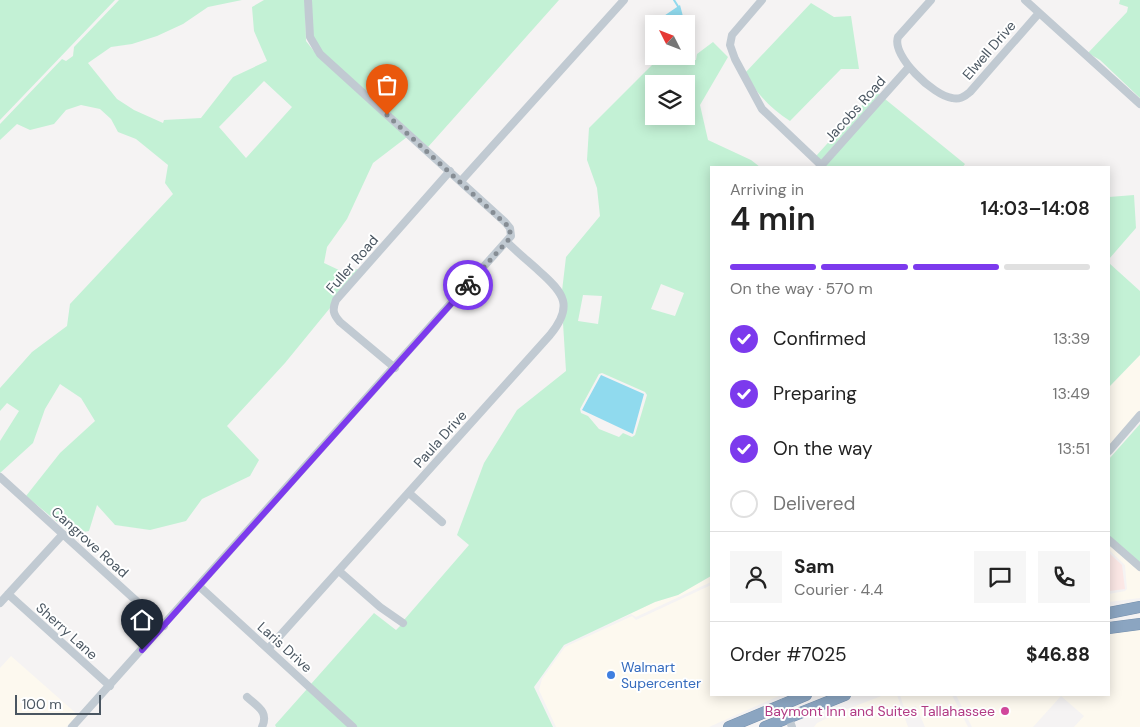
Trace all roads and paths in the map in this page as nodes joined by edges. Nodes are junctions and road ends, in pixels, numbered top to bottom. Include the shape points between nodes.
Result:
1 (308, 0) edge
2 (624, 0) edge
3 (762, 0) edge
4 (931, 0) edge
5 (1025, 0) edge
6 (1039, 13) junction
7 (909, 67) junction
8 (1140, 104) edge
9 (820, 166) edge
10 (450, 171) junction
11 (461, 181) junction
12 (507, 242) junction
13 (394, 368) junction
14 (1140, 416) edge
15 (1110, 450) edge
16 (0, 477) edge
17 (409, 493) junction
18 (442, 522) dead end
19 (63, 534) junction
20 (1110, 541) edge
21 (1140, 567) edge
22 (339, 571) junction
23 (199, 586) junction
24 (8, 594) junction
25 (0, 603) edge
26 (1140, 607) edge
27 (1110, 613) edge
28 (1140, 617) edge
29 (403, 622) dead end
30 (1140, 624) edge
31 (1122, 625) junction
32 (164, 626) junction
33 (1110, 628) edge
34 (268, 650) junction
35 (110, 686) junction
36 (803, 696) edge
37 (843, 696) edge
38 (247, 697) dead end
39 (783, 704) junction
40 (790, 722) edge
41 (72, 727) edge
42 (262, 727) edge
43 (353, 727) edge
44 (729, 727) edge
45 (765, 727) edge

1 - 10 street via 310,38 320,54
2 - 11 street
3 - 9 street via 732,35 732,50 762,109
4 - 7 street via 897,40 900,57
5 - 6 street
6 - 7 street, Elwell Drive via 963,97 954,99 939,94
6 - 8 street
7 - 9 street, Jacobs Road
10 - 11 street
10 - 13 street, Fuller Road via 336,300 333,308 340,322
11 - 12 street via 505,222 512,234
12 - 13 street
12 - 17 street, Paula Drive via 559,290 564,304 561,319
13 - 23 street
14 - 15 street
16 - 19 street, Cangrove Road
17 - 18 street
17 - 22 street, Paula Drive
19 - 24 street
19 - 32 street, Cangrove Road
20 - 21 street
22 - 29 street via 380,607
22 - 34 street, Paula Drive
23 - 32 street
23 - 34 street, Laris Drive
24 - 25 street
24 - 35 street, Sherry Lane
26 - 27 highway
28 - 31 highway
30 - 31 highway
31 - 33 highway
32 - 35 street
34 - 43 street, Laris Drive
35 - 41 street
36 - 39 highway
37 - 40 highway
38 - 42 street via 264,712
39 - 40 street
39 - 44 highway
40 - 45 highway

